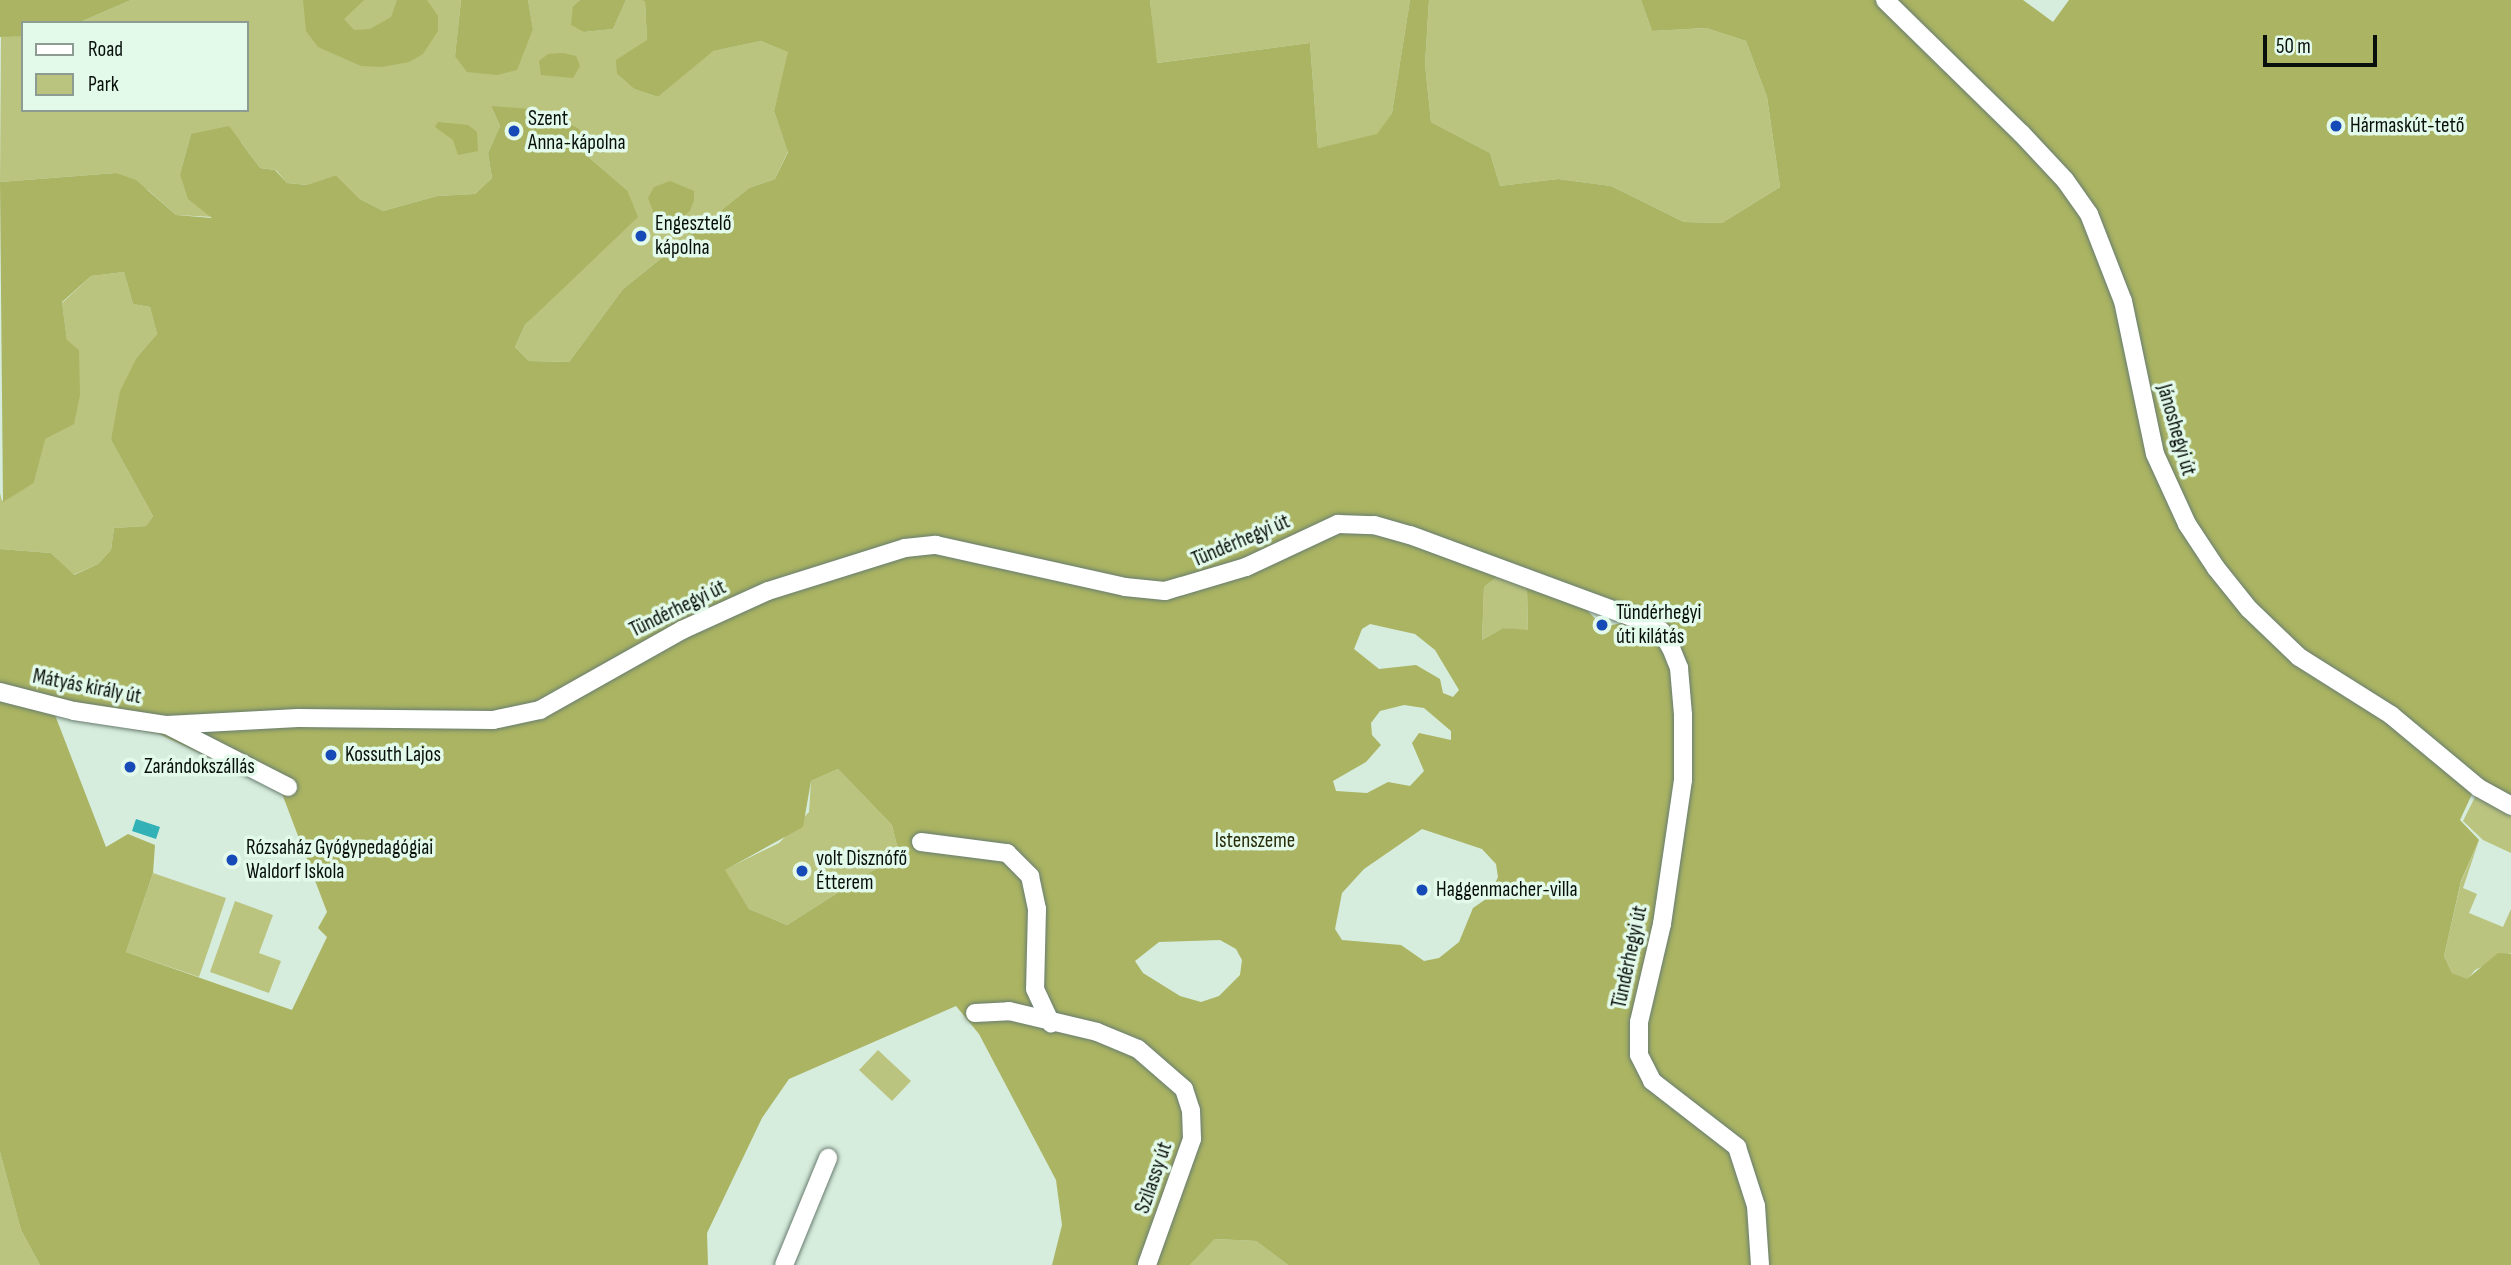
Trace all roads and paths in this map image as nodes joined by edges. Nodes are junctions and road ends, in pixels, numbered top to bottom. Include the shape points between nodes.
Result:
1 (1885, 0) edge
2 (0, 692) edge
3 (167, 725) junction
4 (288, 787) dead end
5 (2511, 806) edge
6 (921, 842) dead end
7 (975, 1013) dead end
8 (1051, 1023) junction
9 (828, 1158) dead end
10 (784, 1265) edge
11 (1147, 1265) edge
12 (1760, 1265) edge

1 - 5 street, Jánoshegyi út via 2039,152 2089,214 2123,301 2155,454 2187,524 2216,568 2249,609 2299,657 2391,715 2479,788
2 - 3 street, Mátyás király út via 74,711
3 - 4 street
3 - 12 street, Tündérhegyi út via 298,718 493,720 540,710 682,630 768,591 905,548 936,545 1125,587 1165,591 1246,567 1338,524 1374,525 1410,535 1643,621 1661,631 1671,648 1679,668 1683,780 1662,924 1639,1021 1639,1055 1652,1081 1737,1147 1756,1206
6 - 8 street via 1007,853 1030,876 1037,909 1035,989
7 - 8 street, Szilassy út via 1009,1011
8 - 11 street, Szilassy út via 1097,1032 1138,1049 1184,1089 1191,1110 1192,1139
9 - 10 street

